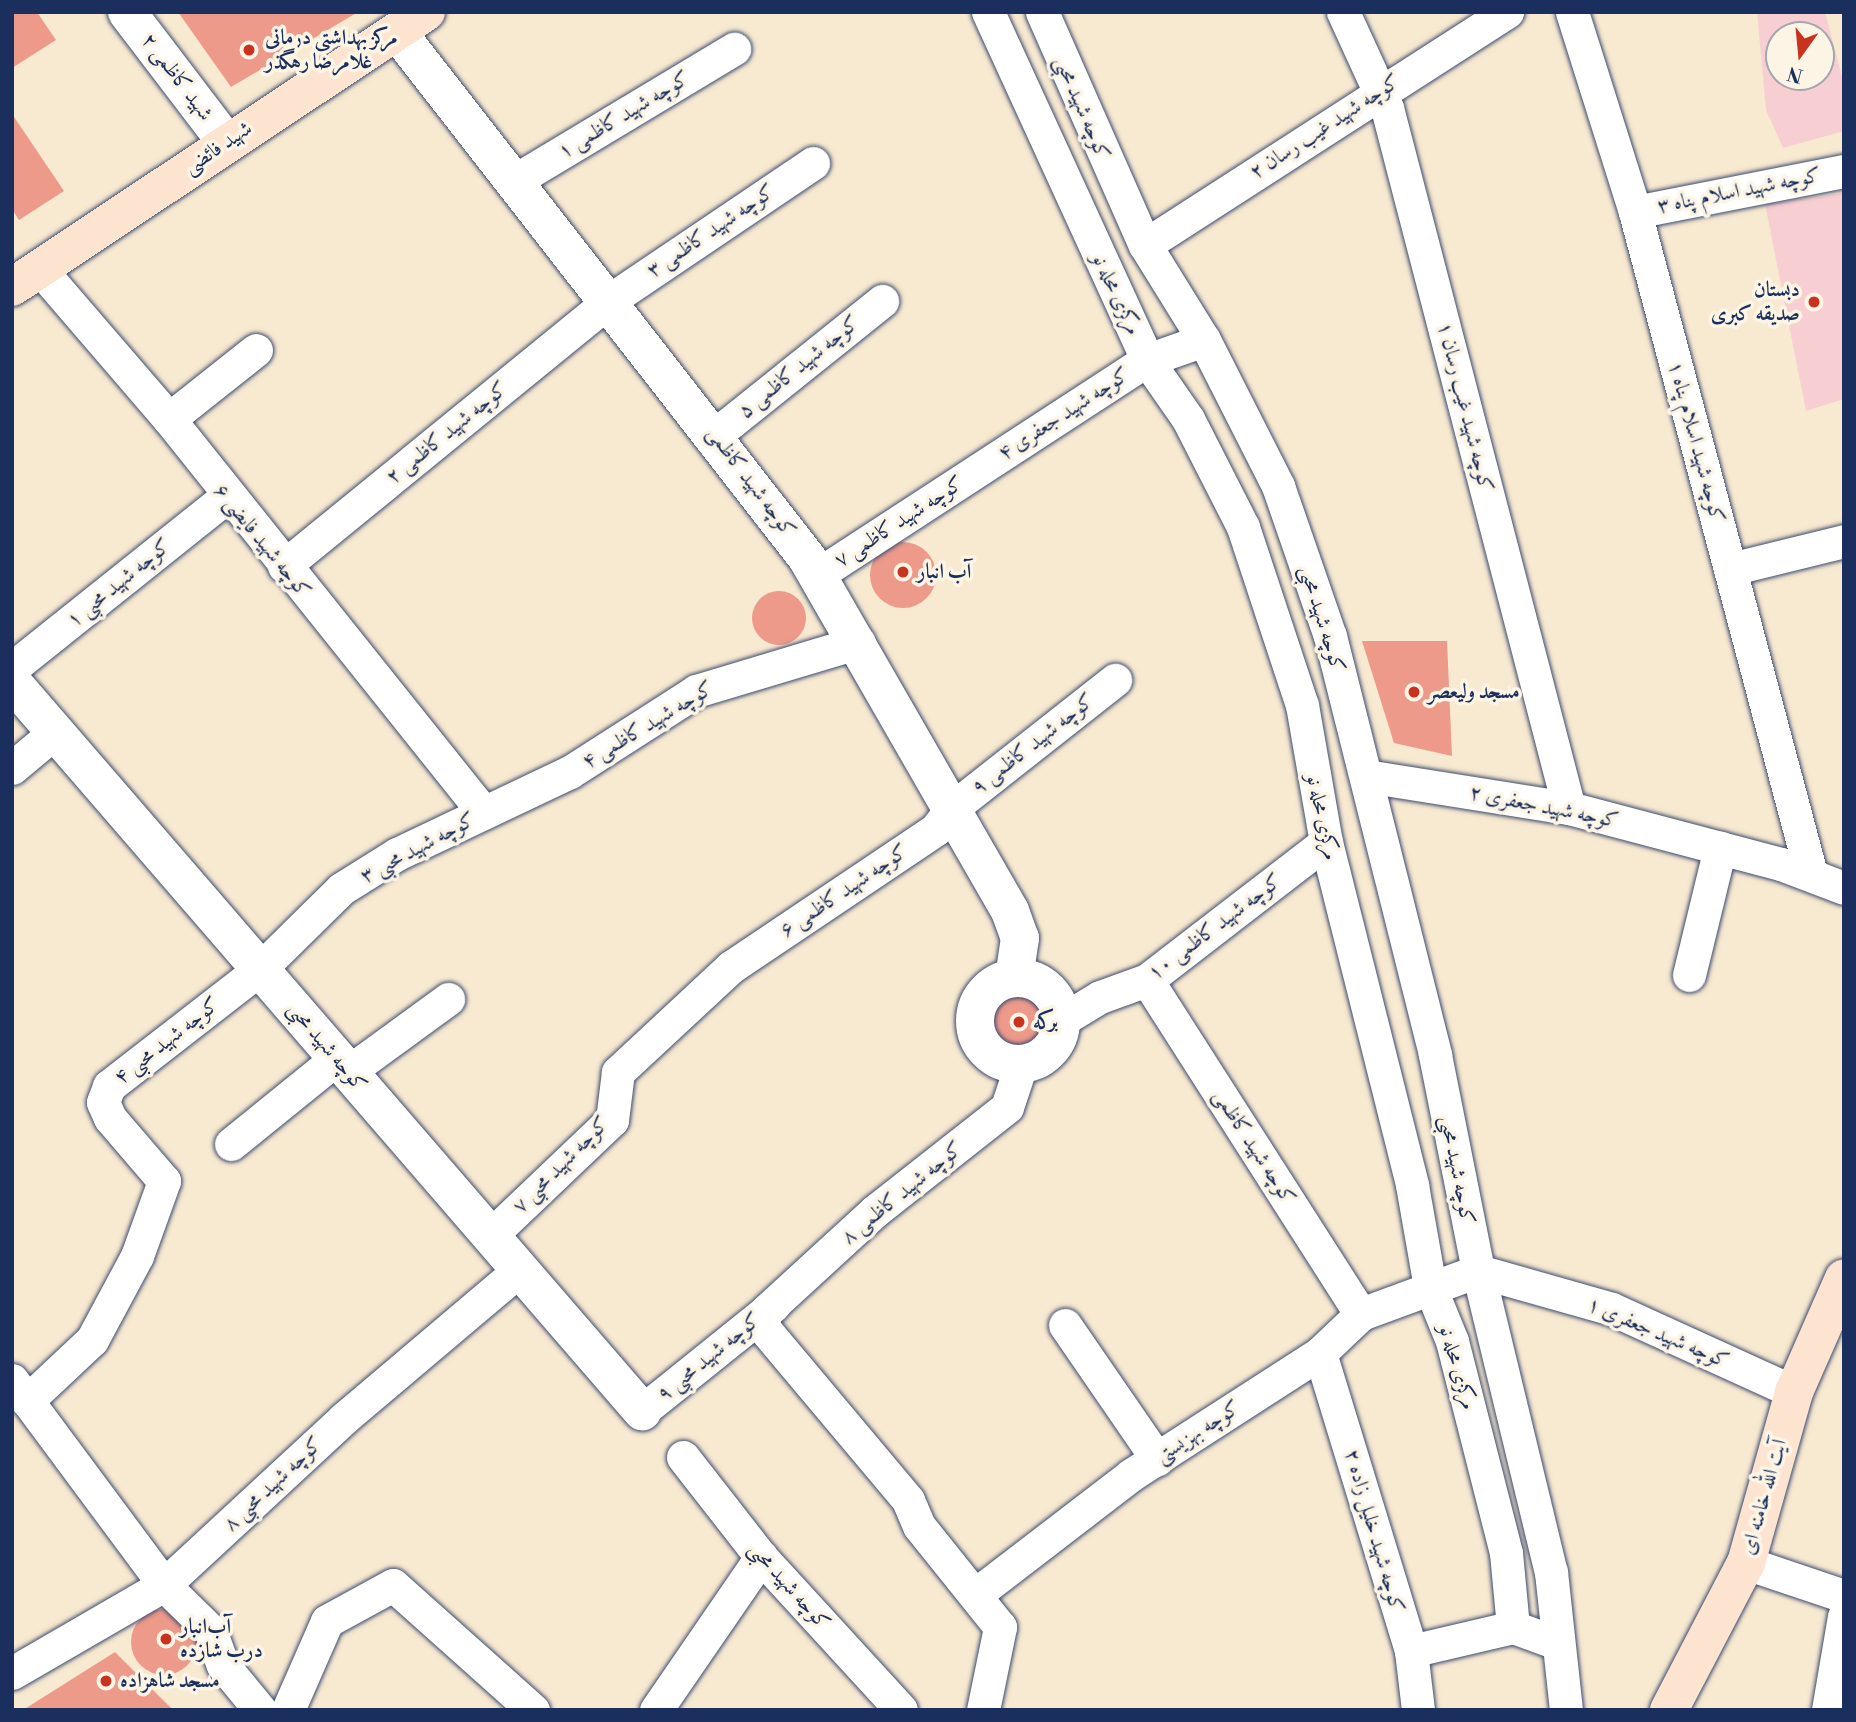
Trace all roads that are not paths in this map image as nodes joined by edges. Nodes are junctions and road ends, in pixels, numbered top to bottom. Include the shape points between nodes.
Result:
1 (127, 12) edge
2 (988, 12) edge
3 (1042, 12) edge
4 (1343, 12) edge
5 (1507, 12) edge
6 (1572, 12) edge
7 (412, 22) edge
8 (734, 48) dead end
9 (1379, 91) junction
10 (226, 142) junction
11 (813, 163) dead end
12 (1844, 170) edge
13 (514, 181) junction
14 (1635, 212) junction
15 (1145, 245) junction
16 (26, 278) edge
17 (610, 300) junction
18 (882, 301) dead end
19 (1204, 340) junction
20 (256, 350) dead end
21 (1147, 360) junction
22 (169, 419) junction
23 (716, 434) junction
24 (980, 469) joint
25 (225, 498) junction
26 (1844, 541) edge
27 (284, 566) junction
28 (1730, 569) junction
29 (817, 575) junction
30 (859, 642) junction
31 (12, 668) edge
32 (1115, 680) dead end
33 (12, 682) edge
34 (55, 732) junction
35 (12, 768) edge
36 (1366, 776) junction
37 (1569, 808) junction
38 (951, 809) junction
39 (484, 813) junction
40 (1326, 842) junction
41 (1720, 848) junction
42 (1811, 874) junction
43 (1844, 888) edge
44 (731, 967) joint
45 (260, 969) junction
46 (1689, 975) dead end
47 (1014, 978) junction
48 (1147, 980) junction
49 (448, 999) dead end
50 (1062, 1020) junction
51 (342, 1065) junction
52 (1021, 1065) junction
53 (231, 1144) dead end
54 (489, 1237) junction
55 (518, 1271) junction
56 (1478, 1271) junction
57 (1844, 1278) edge
58 (1430, 1287) junction
59 (772, 1306) junction
60 (1361, 1314) junction
61 (1065, 1325) dead end
62 (1320, 1353) junction
63 (20, 1391) edge
64 (1794, 1392) junction
65 (642, 1411) joint
66 (682, 1457) dead end
67 (1157, 1459) junction
68 (761, 1557) junction
69 (1746, 1563) junction
70 (164, 1586) junction
71 (976, 1594) junction
72 (1844, 1596) edge
73 (1844, 1616) edge
74 (1513, 1627) junction
75 (1554, 1642) junction
76 (1411, 1651) junction
77 (12, 1673) edge
78 (282, 1709) edge
79 (533, 1710) edge
80 (656, 1710) edge
81 (901, 1710) edge
82 (983, 1710) edge
83 (1418, 1710) edge
84 (1566, 1710) edge
85 (1669, 1710) edge
86 (1828, 1710) edge

1 - 10 street, شهید کاظمی ۲
2 - 21 street, مرکزی محله نو
3 - 15 street, کوچه شهید محبی
4 - 9 street, کوچه شهید غیب رسان ۱
5 - 9 street, کوچه شهید غیب رسان ۲
6 - 14 street, کوچه شهید اسلام پناه ۱
7 - 10 main road, شهید فائضی
7 - 13 street, کوچه شهید کاظمی
8 - 13 street, کوچه شهید کاظمی ۱
9 - 15 street, کوچه شهید غیب رسان ۲
9 - 37 street, کوچه شهید غیب رسان ۱
10 - 16 main road, شهید فائضی
11 - 17 street, کوچه شهید کاظمی ۳
12 - 14 street, کوچه شهید اسلام پناه ۳
13 - 17 street, کوچه شهید کاظمی
14 - 28 street, کوچه شهید اسلام پناه ۱
15 - 19 street, کوچه شهید محبی
16 - 22 street, کوچه شهید فایضی ۶
17 - 23 street, کوچه شهید کاظمی
17 - 27 street, کوچه شهید کاظمی ۲
18 - 23 street, کوچه شهید کاظمی ۵
19 - 21 street, کوچه شهید جعفری ۴
19 - 36 street, کوچه شهید محبی via 1278,485 1330,636
20 - 22 street
21 - 24 street, کوچه شهید جعفری ۴
21 - 40 street, مرکزی محله نو via 1188,419 1243,527 1302,705
22 - 25 street, کوچه شهید فایضی ۶
23 - 29 street, کوچه شهید کاظمی
24 - 29 street, کوچه شهید کاظمی ۷
25 - 27 street, کوچه شهید فایضی ۶
25 - 31 street, کوچه شهید محبی ۱
26 - 28 street
27 - 39 street, کوچه شهید فایضی ۶
28 - 42 street, کوچه شهید اسلام پناه ۱
29 - 30 street, کوچه شهید کاظمی
30 - 38 street, کوچه شهید کاظمی
30 - 39 street, کوچه شهید کاظمی ۴ via 696,691 570,772
32 - 38 street, کوچه شهید کاظمی ۹
33 - 34 street, کوچه شهید محبی
34 - 35 street
34 - 45 street, کوچه شهید محبی
36 - 37 street, کوچه شهید جعفری ۲
36 - 56 street, کوچه شهید محبی via 1435,1055
37 - 41 street, کوچه شهید جعفری ۲
38 - 44 street, کوچه شهید کاظمی ۶ via 936,829
38 - 47 street, کوچه شهید کاظمی via 1010,911 1020,939
39 - 45 street, کوچه شهید محبی ۳ via 397,854 341,890
40 - 48 street, کوچه شهید کاظمی ۱۰
40 - 58 street, مرکزی محله نو via 1412,1185
41 - 42 street, کوچه شهید جعفری ۲
41 - 46 street
42 - 43 street, کوچه شهید جعفری ۲
44 - 54 street, کوچه شهید محبی ۷ via 618,1072 612,1120
45 - 51 street, کوچه شهید محبی
45 - 63 street, کوچه شهید محبی ۴ via 109,1086 103,1102 110,1118 164,1181 137,1256 92,1340
47 - 50 street via 1048,989
47 - 52 street via 987,990 974,1017 982,1046 1006,1063
48 - 50 street, کوچه شهید کاظمی ۱۰ via 1100,997
48 - 60 street, کوچه شهید کاظمی
49 - 51 street
50 - 52 street via 1055,1046
51 - 53 street
51 - 54 street, کوچه شهید محبی
52 - 59 street, کوچه شهید کاظمی ۸ via 1007,1107 875,1211
54 - 55 street, کوچه شهید محبی
55 - 65 street, کوچه شهید محبی
55 - 70 street, کوچه شهید محبی ۸ via 343,1419
56 - 58 street, کوچه بهزیستی
56 - 64 street, کوچه شهید جعفری ۱ via 1612,1309
56 - 75 street, مرکزی محله نو via 1550,1572
57 - 64 main road, آیت الله خامنه ای
58 - 60 street, کوچه بهزیستی
58 - 74 street, مرکزی محله نو via 1452,1341 1506,1553
59 - 65 street, کوچه شهید محبی ۹
59 - 71 street via 761,1325 770,1341 908,1500 919,1526
60 - 62 street, کوچه بهزیستی
61 - 67 street
62 - 67 street, کوچه بهزیستی
62 - 76 street, کوچه شهید خلیل زاده ۲
63 - 70 street
64 - 69 main road, آیت الله خامنه ای
66 - 68 street, کوچه شهید محبی
67 - 71 street, کوچه بهزیستی
68 - 80 street
68 - 81 street, کوچه شهید محبی
69 - 72 street
69 - 85 main road, آیت الله خامنه ای
70 - 77 street, کوچه شهید محبی ۸
70 - 78 street via 210,1630 223,1665
71 - 82 street via 1000,1627
73 - 86 street
74 - 75 street
74 - 76 street
75 - 84 street, مرکزی محله نو
76 - 83 street, کوچه شهید خلیل زاده ۲
78 - 79 street via 327,1621 393,1585

